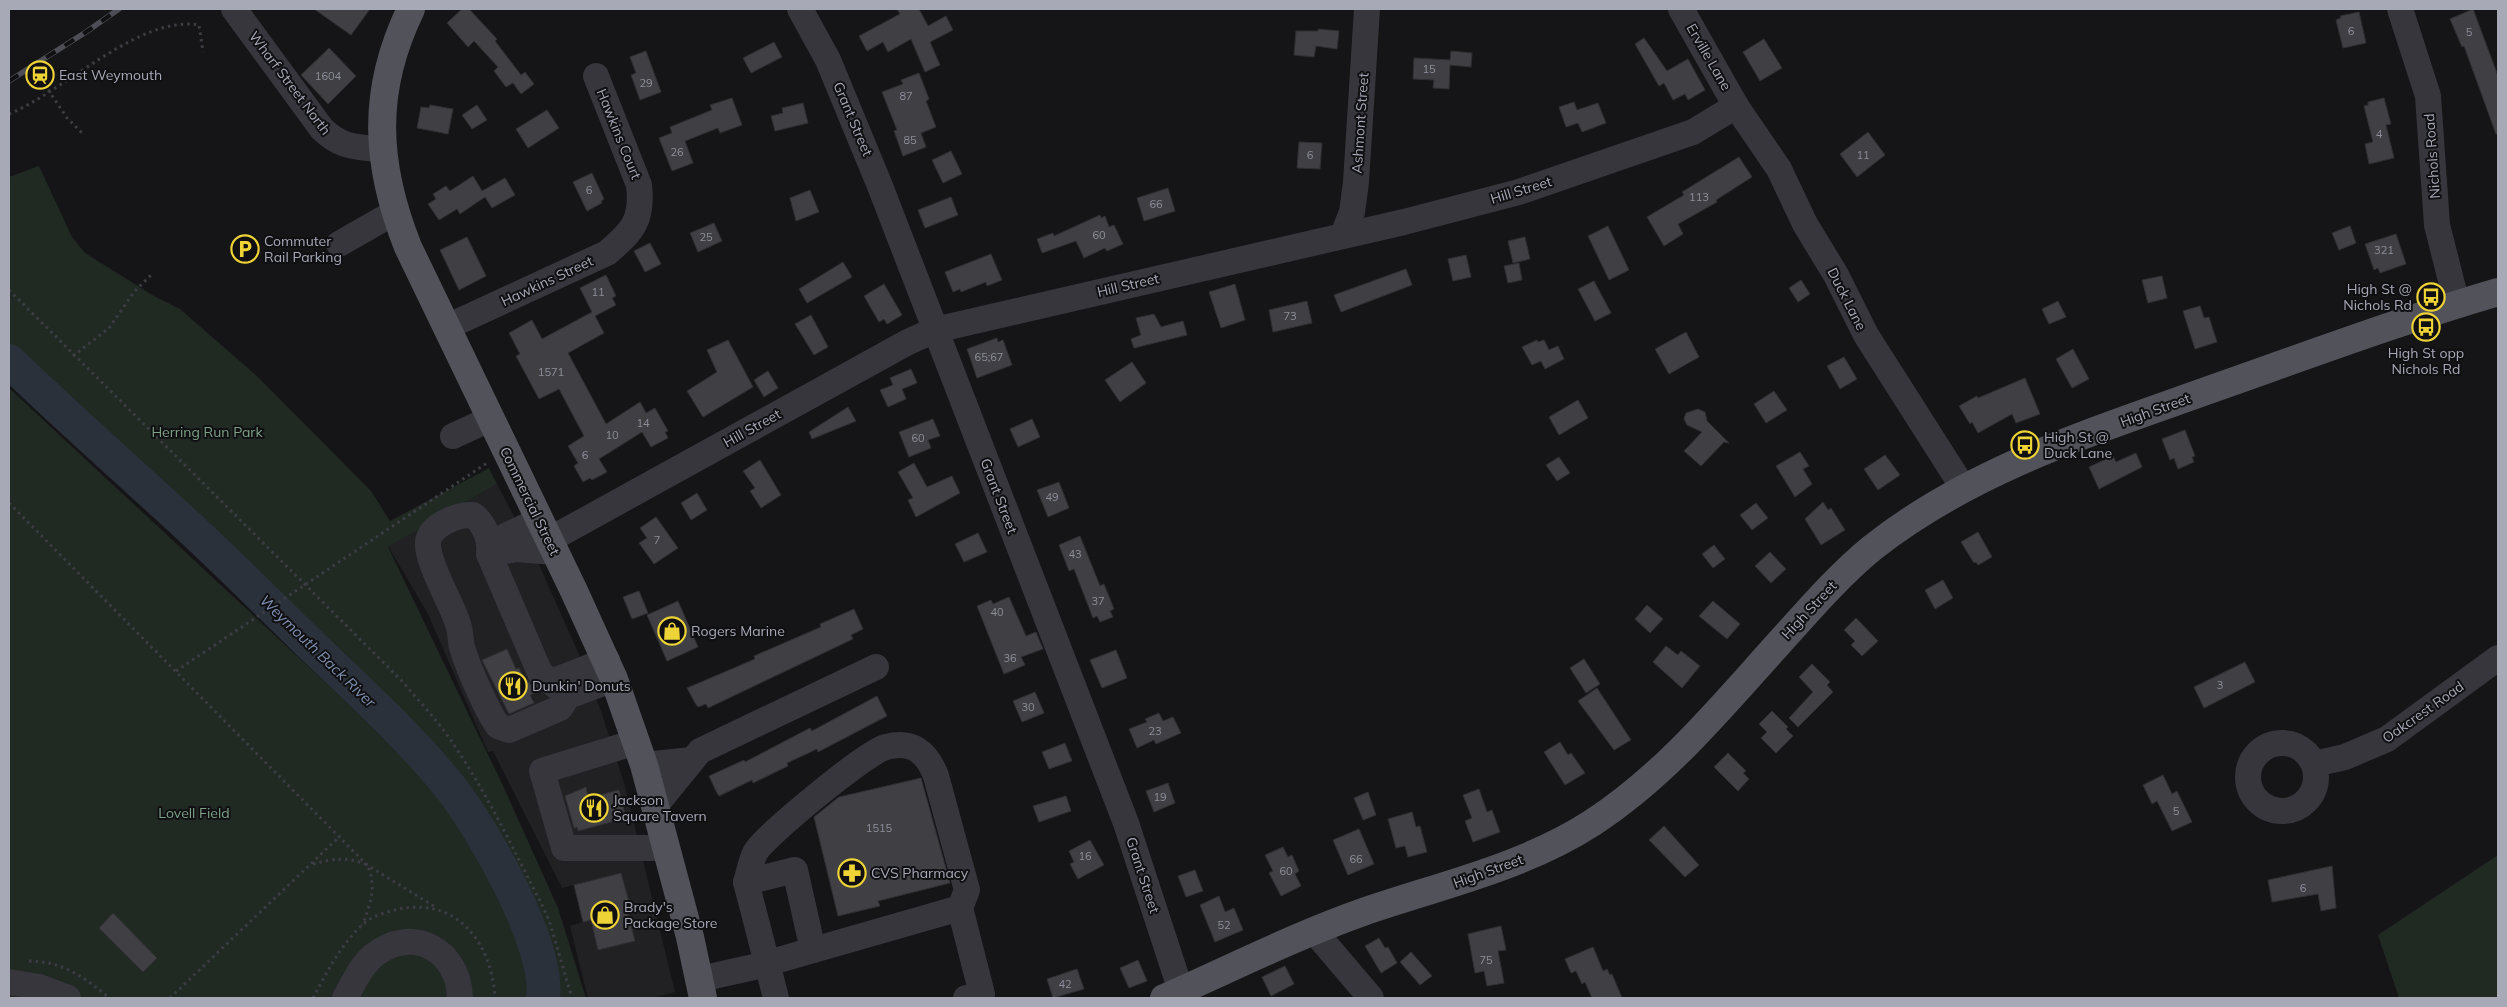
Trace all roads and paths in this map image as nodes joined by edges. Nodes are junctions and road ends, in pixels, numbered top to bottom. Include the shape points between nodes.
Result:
1 (234, 9) edge
2 (411, 9) edge
3 (800, 9) edge
4 (1367, 9) edge
5 (1681, 9) edge
6 (2400, 9) edge
7 (203, 52) dead end
8 (596, 76) dead end
9 (42, 79) dead end
10 (50, 92) junction
11 (1736, 106) junction
12 (9, 114) edge
13 (84, 135) dead end
14 (382, 150) junction
15 (394, 212) junction
16 (637, 221) joint
17 (1343, 235) junction
18 (339, 244) dead end
19 (151, 274) dead end
20 (9, 290) edge
21 (2498, 292) edge
22 (2457, 304) junction
23 (446, 327) junction
24 (935, 330) junction
25 (73, 356) junction
26 (490, 419) junction
27 (453, 436) dead end
28 (505, 451) junction
29 (1964, 489) junction
30 (9, 503) edge
31 (548, 537) junction
32 (490, 549) junction
33 (305, 585) junction
34 (2498, 658) edge
35 (876, 667) dead end
36 (610, 670) junction
37 (176, 671) junction
38 (560, 689) junction
39 (640, 754) junction
40 (692, 760) junction
41 (2314, 764) dead end
42 (655, 806) junction
43 (340, 836) junction
44 (666, 848) junction
45 (367, 864) junction
46 (311, 865) junction
47 (746, 882) junction
48 (437, 908) dead end
49 (960, 908) junction
50 (362, 925) dead end
51 (1314, 931) junction
52 (813, 950) junction
53 (767, 963) junction
54 (9, 982) edge
55 (701, 988) edge
56 (1173, 995) edge
57 (68, 998) edge
58 (170, 998) edge
59 (345, 998) edge
60 (460, 998) edge
61 (572, 998) edge
62 (776, 998) edge
63 (966, 998) edge
64 (1371, 998) edge

1 - 14 street, Wharf Street North via 322,129 341,144
2 - 14 main road, Commercial Street via 392,58 384,99
3 - 24 street, Grant Street via 828,60 850,112
4 - 17 street, Ashmont Street via 1356,182 1352,212
5 - 11 street, Erville Lane
6 - 22 street, Nichols Road via 2428,96 2437,225
7 - 10 path via 200,25 189,23 146,32
8 - 16 street, Hawkins Court via 640,185 641,204
9 - 10 path
10 - 12 path
10 - 13 path via 67,118
11 - 17 street, Hill Street via 1694,132 1519,192
11 - 29 street, Duck Lane via 1780,169 1805,224 1836,275 1866,335
14 - 15 main road, Commercial Street
15 - 18 street
15 - 23 main road, Commercial Street
16 - 23 street, Hawkins Street via 607,252
17 - 24 street, Hill Street
19 - 25 path via 109,328
20 - 25 path
21 - 22 main road, High Street
22 - 29 main road, High Street via 2099,430
23 - 26 main road, Commercial Street
24 - 31 street, Hill Street
24 - 56 street, Grant Street via 1126,823
25 - 33 path
26 - 27 street
26 - 28 main road, Commercial Street
28 - 31 main road, Commercial Street
28 - 33 path
29 - 51 main road, High Street via 1896,530 1850,567 1684,746 1652,777 1593,822 1557,844 1510,864
30 - 37 path
31 - 32 street, Hill Street
31 - 32 street via 516,549
31 - 36 main road, Commercial Street
32 - 38 street via 540,673
32 - 38 street via 478,519 467,515 436,528 428,543 458,625 462,647 494,721 509,730 560,708
33 - 37 path
33 - 61 path via 401,680 456,748 549,920
34 - 41 street, Oakcrest Road via 2387,739 2344,757
35 - 40 street via 700,750
36 - 38 street
36 - 39 main road, Commercial Street
37 - 43 path
39 - 40 street
39 - 42 main road, Commercial Street
39 - 44 street via 542,770 564,848
40 - 42 street
42 - 44 main road, Commercial Street
43 - 45 path
43 - 46 path
44 - 55 main road, Commercial Street
45 - 46 path via 355,859 340,859
45 - 48 path
45 - 50 path via 372,896
46 - 58 path
47 - 49 street via 755,852 807,803 864,759 885,747 905,745 919,750 929,759 936,776 967,890
47 - 52 street via 795,870
47 - 53 street
49 - 52 street
49 - 63 street via 982,994
51 - 56 main road, High Street
51 - 64 street
52 - 53 street
53 - 55 street
53 - 62 street
54 - 57 street via 39,987
59 - 60 street via 364,966 374,956 393,943 404,941 440,952 460,982

